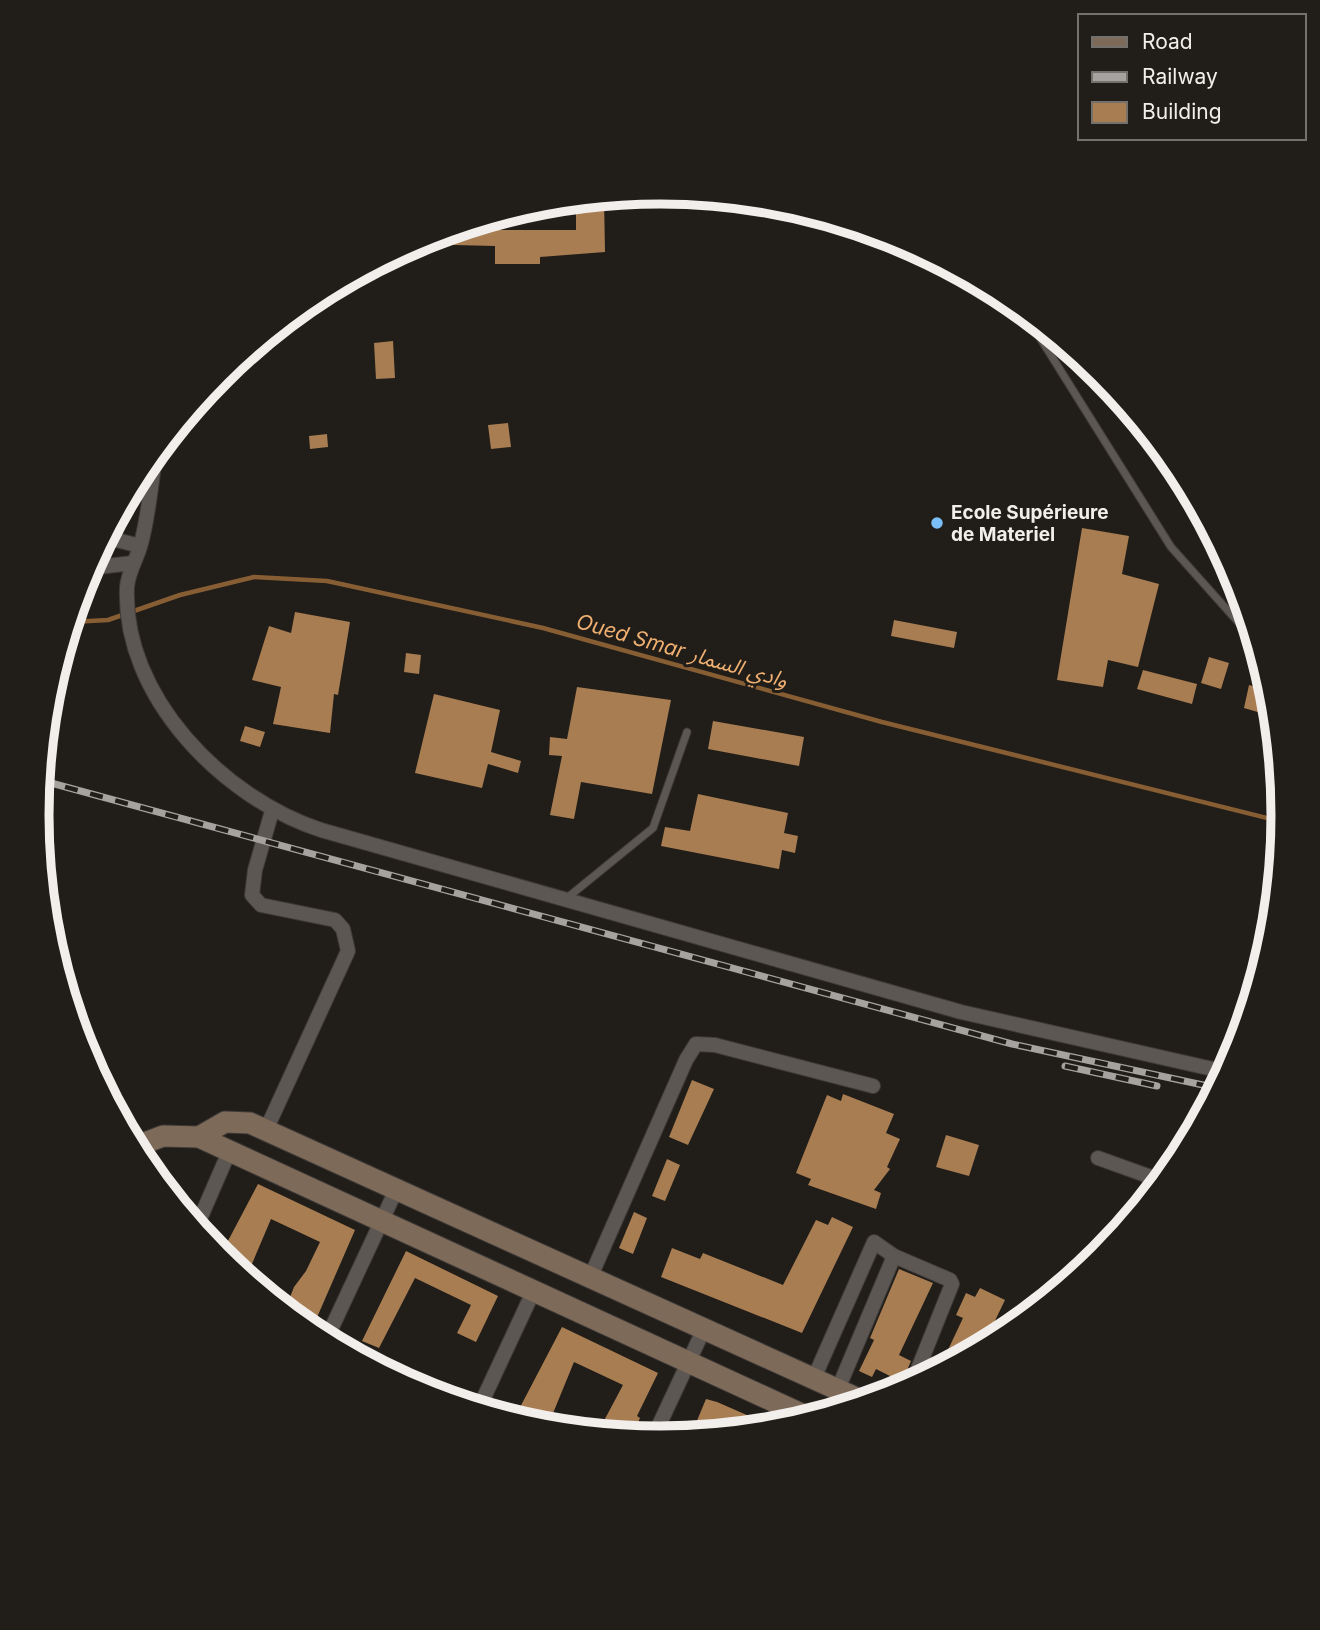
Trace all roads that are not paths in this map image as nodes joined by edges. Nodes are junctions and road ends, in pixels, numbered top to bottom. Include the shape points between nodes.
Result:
1 (1039, 336) edge
2 (152, 476) edge
3 (115, 540) edge
4 (140, 546) junction
5 (133, 563) junction
6 (102, 566) edge
7 (1241, 625) edge
8 (687, 732) dead end
9 (272, 811) junction
10 (567, 898) junction
11 (1215, 1069) edge
12 (873, 1086) dead end
13 (266, 1130) junction
14 (199, 1137) junction
15 (145, 1143) edge
16 (229, 1152) junction
17 (1098, 1158) dead end
18 (1152, 1177) edge
19 (397, 1188) junction
20 (201, 1218) edge
21 (382, 1221) junction
22 (894, 1256) junction
23 (590, 1278) junction
24 (534, 1290) junction
25 (331, 1329) edge
26 (703, 1331) junction
27 (688, 1362) junction
28 (918, 1368) edge
29 (814, 1378) junction
30 (838, 1390) junction
31 (850, 1396) edge
32 (483, 1399) edge
33 (794, 1411) edge
34 (659, 1426) edge

1 - 7 lane via 1171,547
2 - 4 street
3 - 4 street
4 - 5 street
5 - 6 street
5 - 9 street via 127,585 129,624 142,671 161,707 216,769
8 - 10 lane via 653,828
9 - 10 street via 321,830
9 - 13 street via 252,895 261,905 335,920 348,939 348,951
10 - 11 street via 961,1012
12 - 23 street via 696,1044
13 - 14 street via 233,1120
13 - 19 street
14 - 15 street via 163,1136
14 - 16 street
16 - 20 street
16 - 21 street
17 - 18 street
19 - 21 street
19 - 23 street
21 - 24 street
21 - 25 street
22 - 28 street via 951,1284
22 - 29 street via 874,1242 870,1246
22 - 30 street
23 - 26 street
24 - 27 street
24 - 32 street
26 - 27 street
26 - 29 street
27 - 33 street
27 - 34 street
29 - 30 street
30 - 31 street

